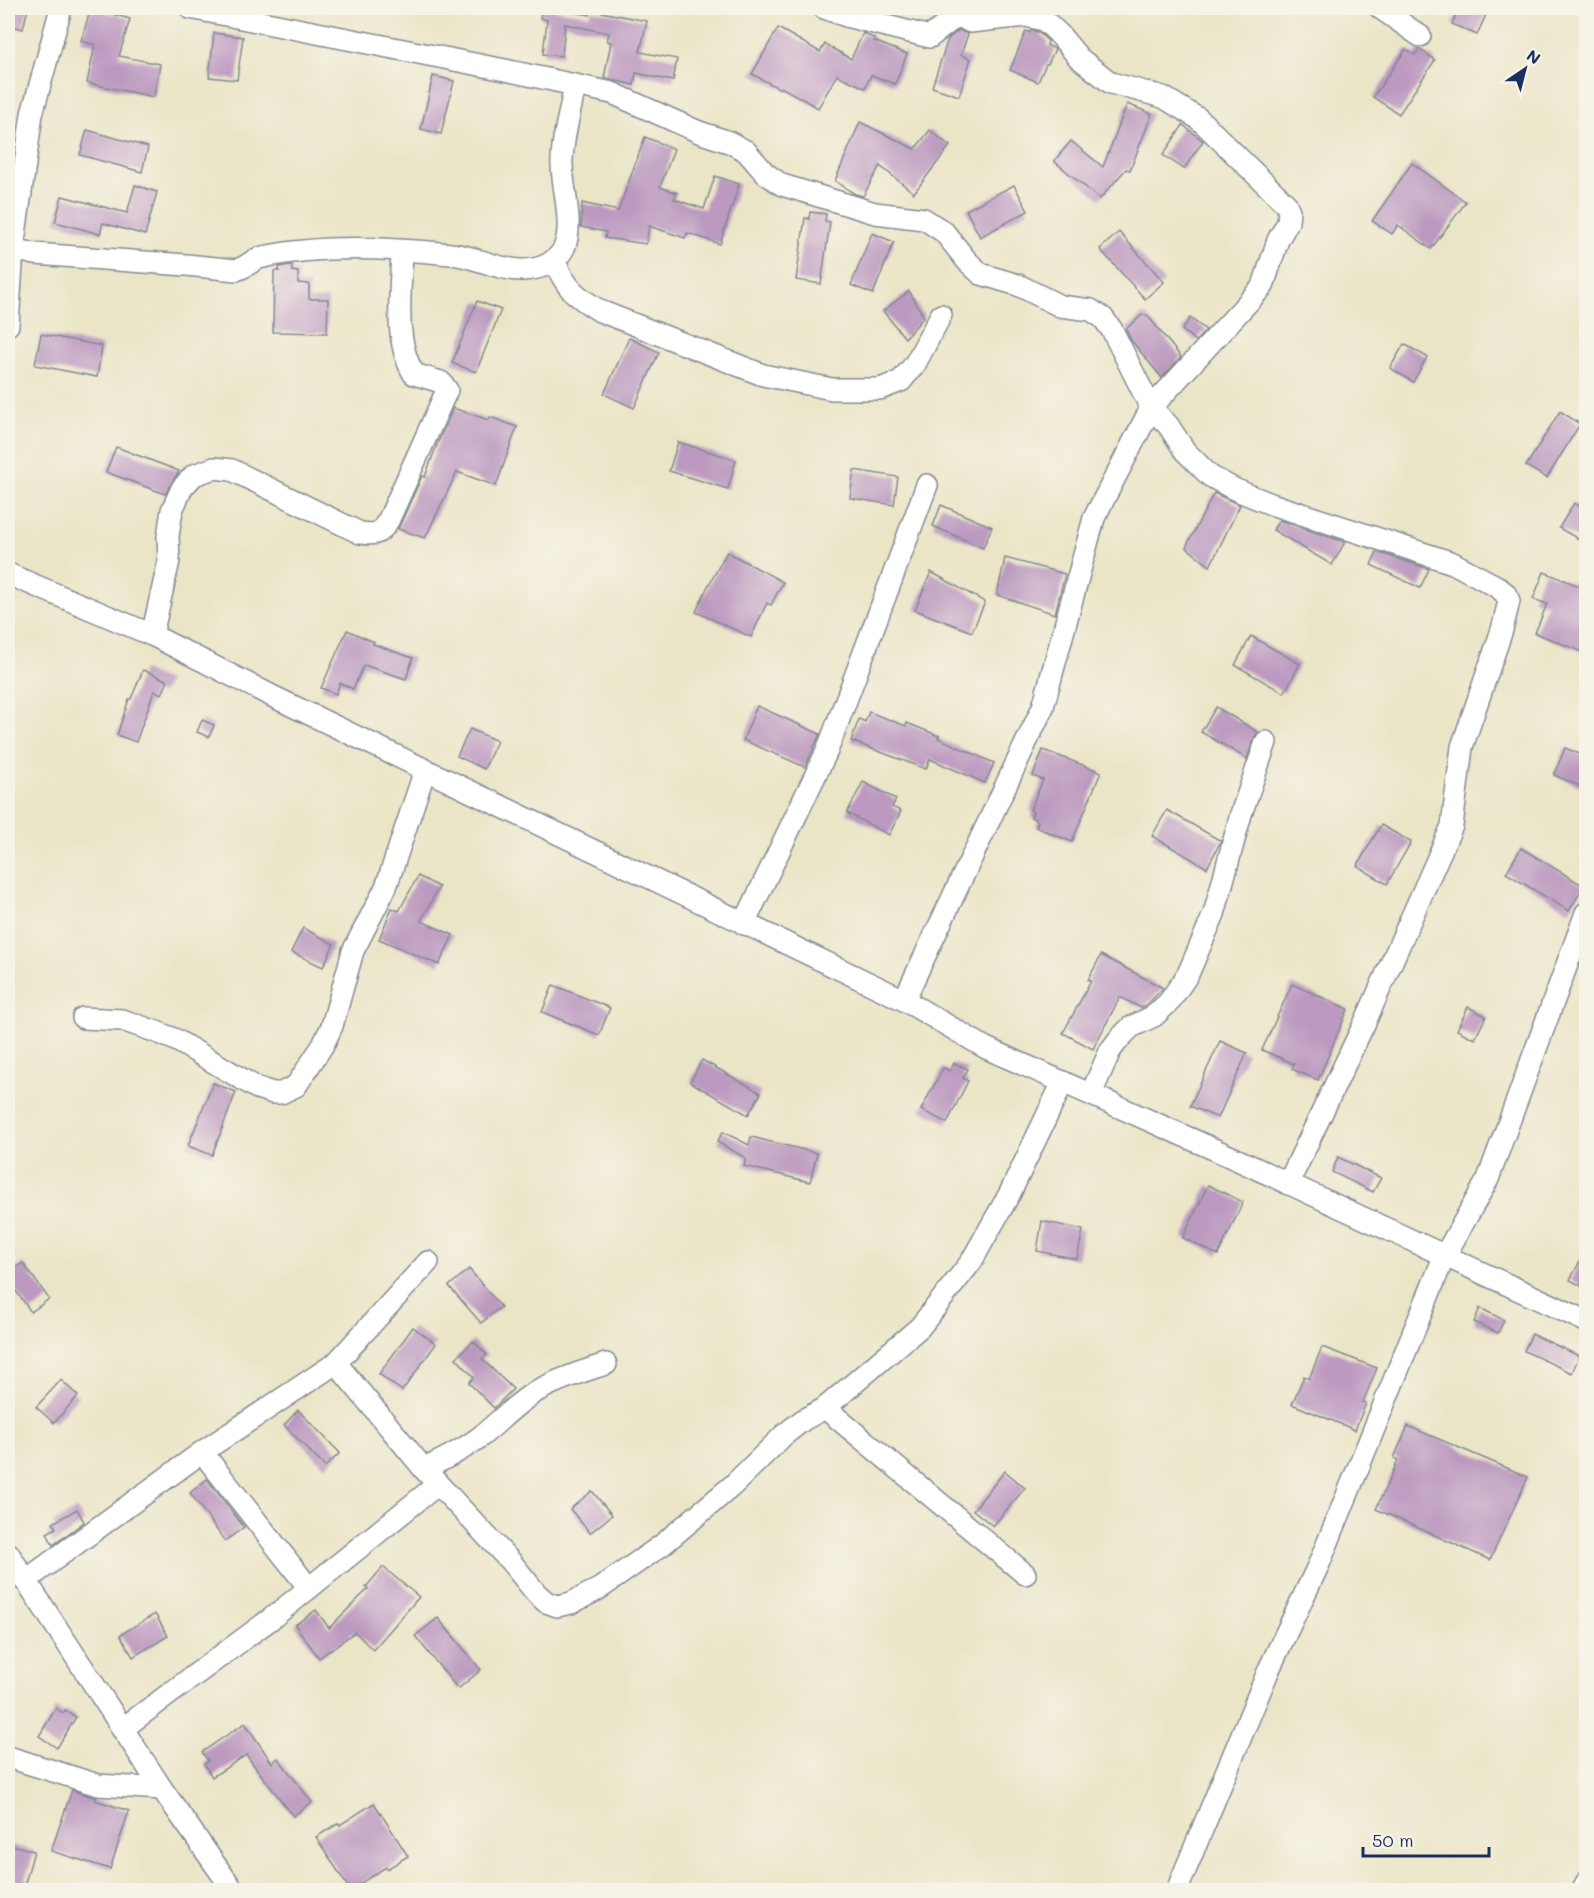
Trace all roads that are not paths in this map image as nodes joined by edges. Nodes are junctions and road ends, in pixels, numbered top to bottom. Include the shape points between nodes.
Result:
1 (61, 8) edge
2 (190, 8) edge
3 (824, 8) edge
4 (1380, 8) edge
5 (1420, 36) dead end
6 (575, 85) junction
7 (13, 249) junction
8 (402, 251) junction
9 (554, 260) junction
10 (941, 315) dead end
11 (8, 325) edge
12 (1151, 408) junction
13 (927, 485) dead end
14 (8, 574) edge
15 (152, 635) junction
16 (1266, 742) dead end
17 (425, 770) junction
18 (1587, 913) edge
19 (744, 924) junction
20 (903, 1000) junction
21 (83, 1018) dead end
22 (1063, 1082) junction
23 (1091, 1095) junction
24 (1288, 1184) junction
25 (1444, 1257) junction
26 (428, 1262) dead end
27 (1587, 1321) edge
28 (336, 1363) junction
29 (606, 1364) dead end
30 (825, 1408) junction
31 (202, 1452) junction
32 (431, 1477) junction
33 (8, 1553) edge
34 (1025, 1574) dead end
35 (26, 1581) junction
36 (309, 1588) junction
37 (123, 1729) junction
38 (8, 1757) edge
39 (162, 1789) junction
40 (1587, 1883) edge
41 (233, 1890) edge
42 (1177, 1890) edge
43 (1583, 1890) edge

1 - 7 street via 32,114
2 - 6 street
3 - 12 street via 930,37 958,15 970,22 1026,16 1044,20 1079,58 1111,83 1163,97 1199,119 1286,204 1288,222 1263,286
4 - 5 street
6 - 9 street via 562,165 568,237
6 - 12 street via 612,93 729,142 746,151 782,185 875,213 924,219 944,232 981,273 1018,285 1060,306 1091,310 1112,330
7 - 8 street via 236,270 259,258 321,249
7 - 11 street
8 - 9 street via 453,254 505,270 544,267
8 - 15 street via 400,327 404,355 414,374 441,382 447,390 389,519 375,534 360,533 232,470 214,468 194,476 182,488 172,510 169,561
9 - 10 street via 562,279 576,296 600,311 763,375 832,389 880,389 901,381 915,364
12 - 20 street via 1094,518 1043,707
12 - 24 street via 1210,476 1234,489 1453,563 1496,586 1509,601 1462,747 1452,826
13 - 19 street via 827,751
14 - 15 street
15 - 17 street
16 - 23 street via 1241,814 1214,914 1188,974 1169,1002 1119,1039
17 - 19 street
17 - 21 street via 386,887 353,951 332,1026 296,1086 281,1093 257,1088 157,1032 122,1020
18 - 25 street via 1488,1179
19 - 20 street
20 - 22 street via 986,1048
22 - 23 street
22 - 30 street via 1010,1193 971,1262 920,1327
23 - 24 street
24 - 25 street
25 - 27 street
25 - 42 street via 1319,1564 1270,1667
26 - 28 street
28 - 31 street
28 - 32 street
29 - 32 street via 538,1390 447,1458
30 - 32 street via 784,1434 732,1486 662,1545 599,1589 556,1606 536,1593
30 - 34 street
31 - 35 street
31 - 36 street
32 - 36 street
33 - 35 street
35 - 37 street
36 - 37 street
37 - 39 street
38 - 39 street via 98,1785
39 - 41 street
40 - 43 street

